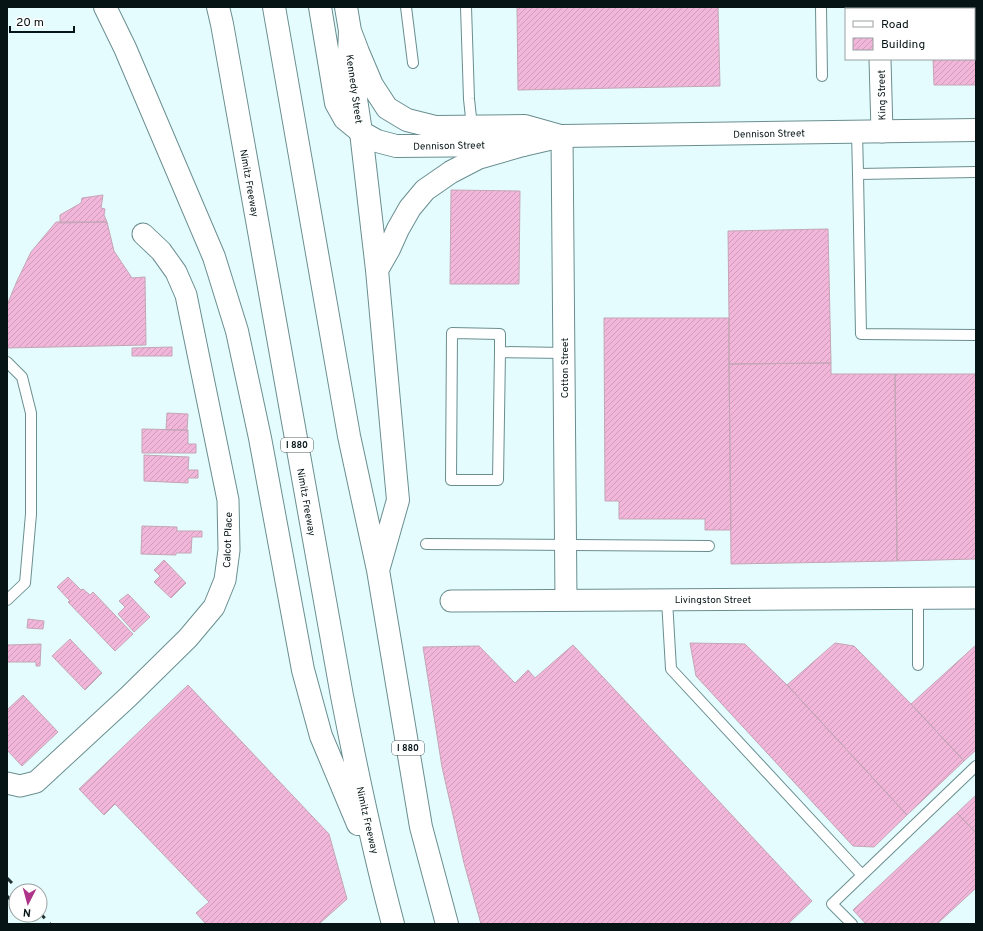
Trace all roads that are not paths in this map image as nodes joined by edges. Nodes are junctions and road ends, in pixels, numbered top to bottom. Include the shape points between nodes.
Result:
1 (105, 7) edge
2 (218, 7) edge
3 (274, 7) edge
4 (320, 7) edge
5 (346, 7) edge
6 (406, 7) edge
7 (466, 7) edge
8 (822, 7) edge
9 (350, 31) junction
10 (880, 60) edge
11 (413, 63) dead end
12 (822, 76) dead end
13 (472, 127) junction
14 (976, 130) edge
15 (361, 132) junction
16 (857, 132) junction
17 (882, 132) junction
18 (562, 136) junction
19 (523, 145) junction
20 (976, 172) edge
21 (858, 174) junction
22 (143, 234) dead end
23 (377, 270) junction
24 (976, 335) edge
25 (500, 352) junction
26 (564, 353) junction
27 (7, 362) edge
28 (426, 544) dead end
29 (565, 546) junction
30 (709, 546) dead end
31 (378, 570) junction
32 (918, 598) junction
33 (976, 598) edge
34 (7, 600) edge
35 (566, 600) junction
36 (667, 600) junction
37 (451, 601) dead end
38 (918, 666) dead end
39 (976, 766) edge
40 (7, 783) edge
41 (862, 875) junction
42 (382, 883) junction
43 (393, 924) edge
44 (447, 924) edge
45 (852, 924) edge

1 - 42 main road via 214,257 237,331 260,438 302,670 321,736
2 - 42 main road, Nimitz Freeway / I 880 via 340,680
3 - 31 main road, I 880 via 349,436
4 - 15 main road, Kennedy Street via 336,103 345,119
5 - 9 main road, Kennedy Street
6 - 11 lane
7 - 13 lane
8 - 12 lane
9 - 13 main road, Dennison Street via 372,85 387,108 407,120 435,127
9 - 15 main road, Kennedy Street via 349,53
10 - 17 street, King Street
13 - 18 main road, Dennison Street via 525,126
14 - 17 main road, Dennison Street
15 - 19 main road, Dennison Street via 377,141 396,146
15 - 23 main road
16 - 17 main road, Dennison Street
16 - 18 main road, Dennison Street
16 - 21 lane
18 - 19 main road, Dennison Street
18 - 26 street, Cotton Street
19 - 23 main road via 478,158 425,190 410,208
20 - 21 lane
21 - 24 lane via 861,334
22 - 40 street, Calcot Place via 161,251 176,272 186,295 228,500 229,550 225,580 214,607 188,638 128,697 36,782 20,786
23 - 31 main road via 398,500
25 - 25 lane via 498,480 451,480 452,333 500,334
25 - 26 lane
26 - 29 street, Cotton Street
27 - 34 lane via 22,377 31,413 31,514 24,583
28 - 29 lane
29 - 30 lane
29 - 35 street, Cotton Street
31 - 44 main road, I 880 via 421,827
32 - 33 street, Livingston Street
32 - 36 street, Livingston Street
32 - 38 lane
35 - 36 street, Livingston Street
35 - 37 street, Livingston Street
36 - 41 lane via 671,669
39 - 41 lane
41 - 45 lane via 832,904
42 - 43 main road, Nimitz Freeway / I 880

